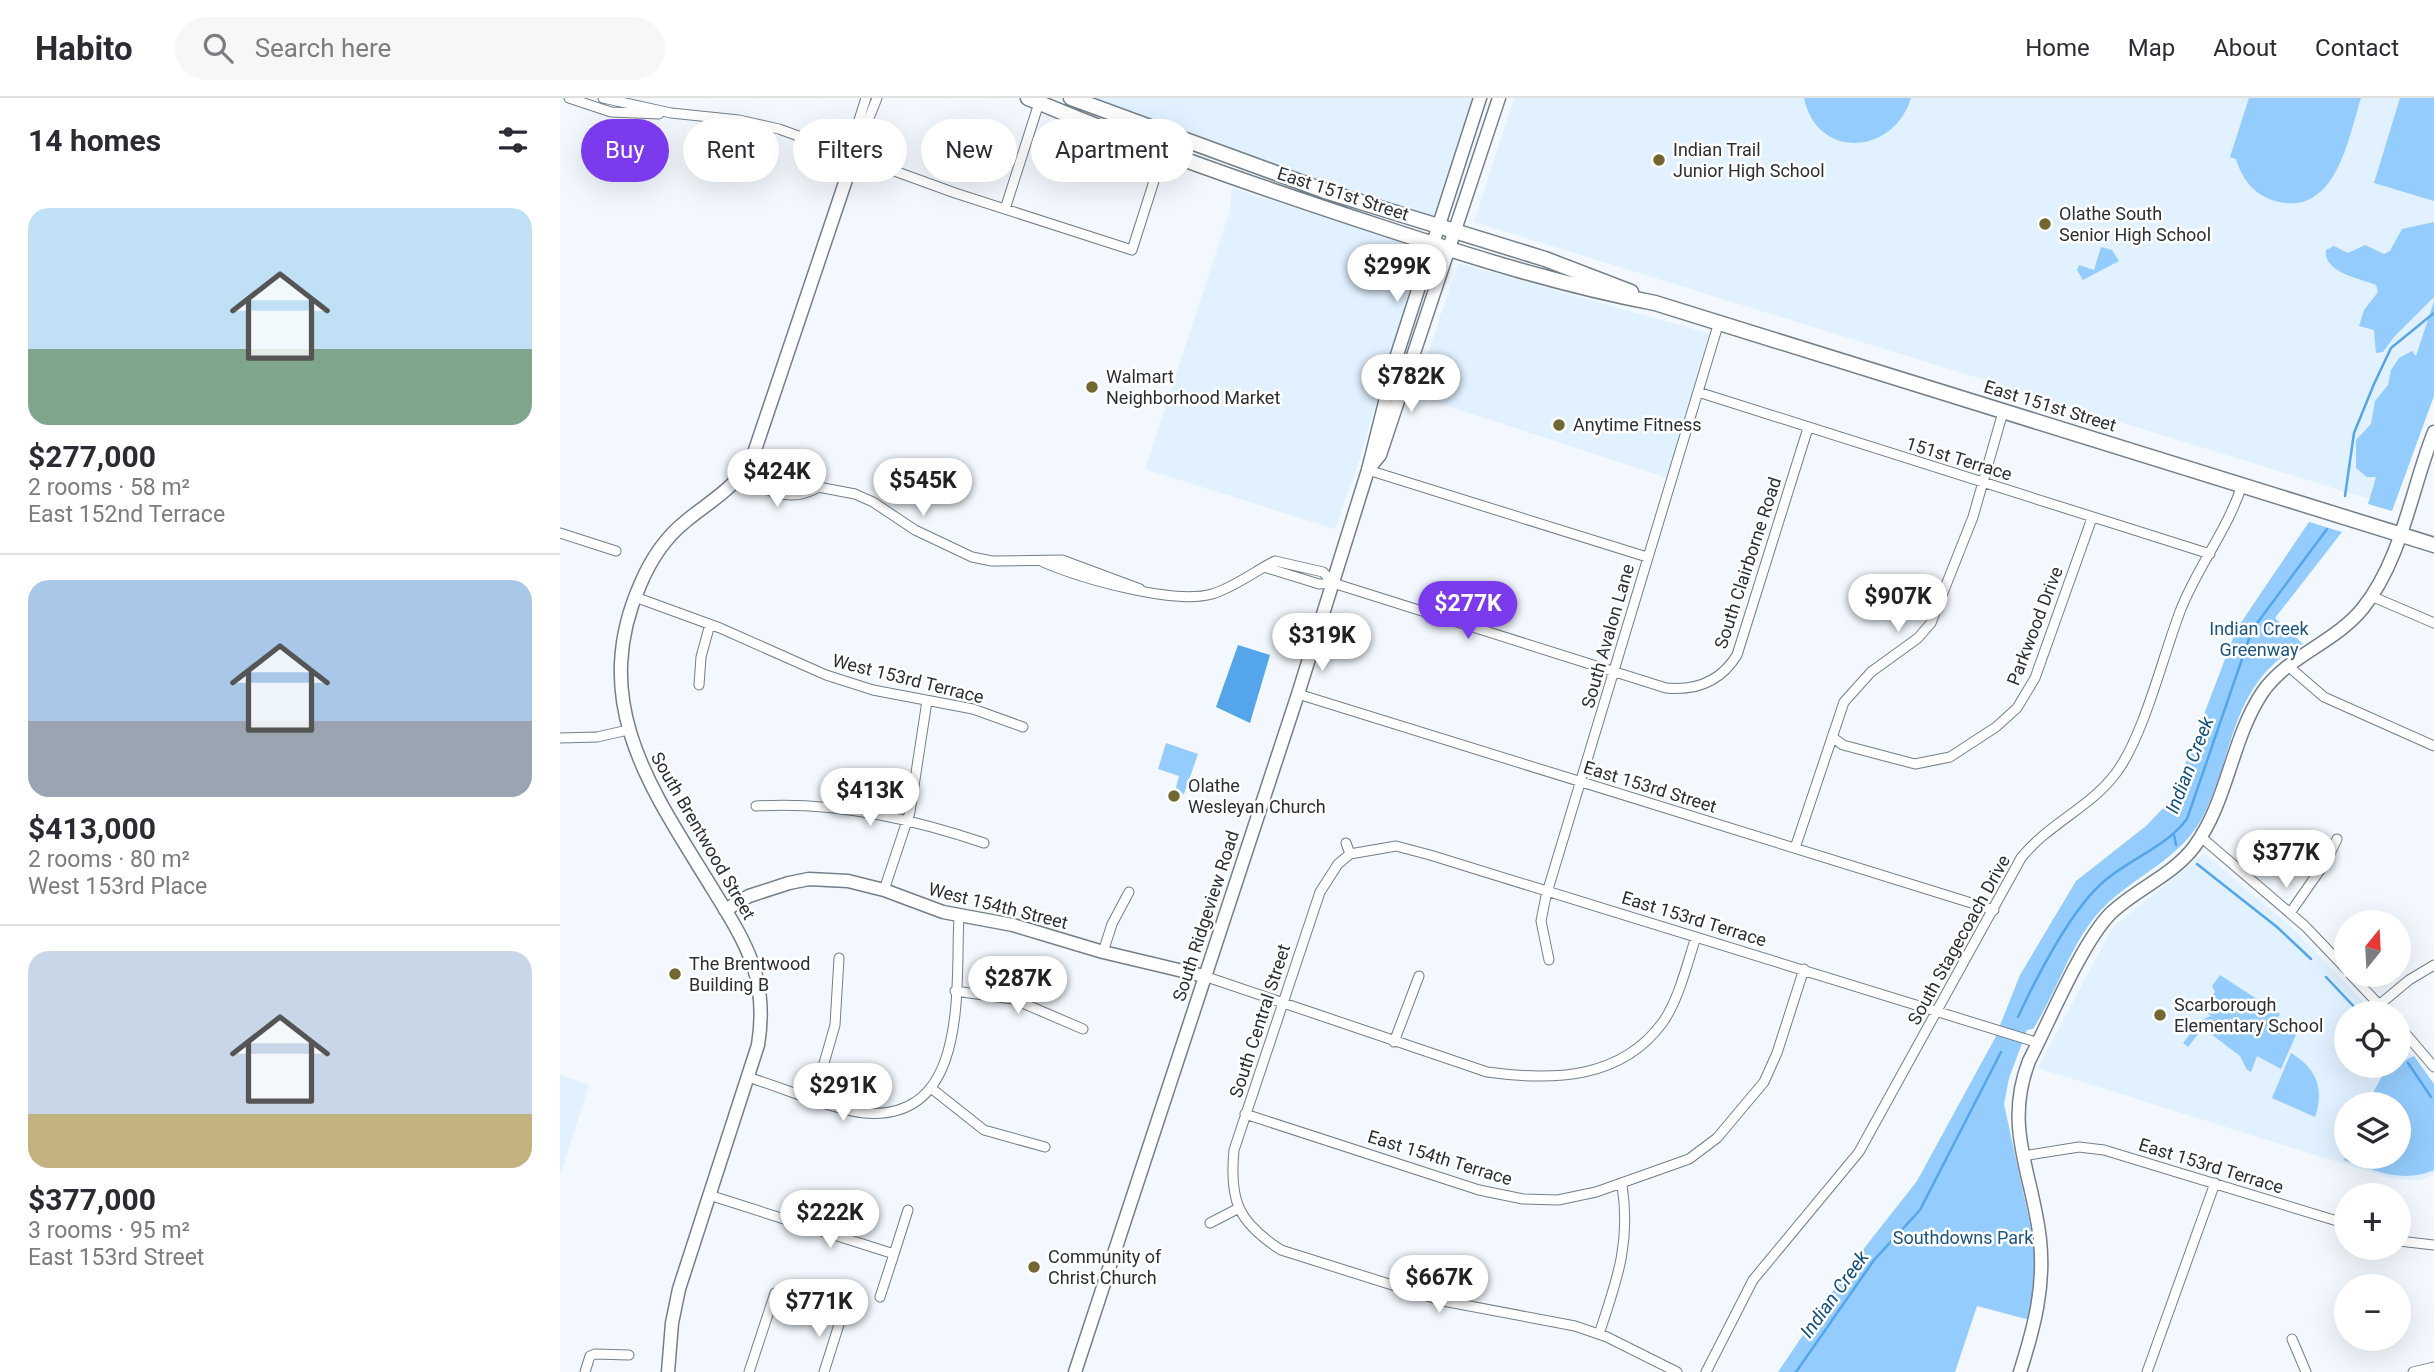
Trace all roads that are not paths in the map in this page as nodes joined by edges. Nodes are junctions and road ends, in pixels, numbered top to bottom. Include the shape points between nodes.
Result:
1 (569, 98) edge
2 (603, 98) edge
3 (866, 98) edge
4 (877, 98) edge
5 (1071, 98) edge
6 (1480, 98) edge
7 (1499, 98) edge
8 (1037, 102) edge
9 (671, 113) junction
10 (859, 119) edge
11 (869, 119) edge
12 (1079, 119) edge
13 (1101, 119) edge
14 (1125, 119) edge
15 (793, 136) edge
16 (1193, 144) edge
17 (1193, 152) edge
18 (1193, 163) edge
19 (907, 175) edge
20 (1295, 181) junction
21 (845, 182) edge
22 (1154, 182) edge
23 (1004, 209) junction
24 (1440, 227) junction
25 (1455, 231) junction
26 (1441, 247) junction
27 (1654, 303) junction
28 (1719, 322) junction
29 (1698, 392) junction
30 (2003, 412) junction
31 (1808, 428) junction
32 (2434, 432) edge
33 (750, 463) junction
34 (1368, 470) junction
35 (742, 475) junction
36 (1983, 484) junction
37 (2242, 485) junction
38 (817, 488) junction
39 (2092, 518) junction
40 (560, 533) edge
41 (2399, 534) junction
42 (2434, 545) edge
43 (616, 551) dead end
44 (2210, 554) junction
45 (1647, 557) junction
46 (1333, 583) junction
47 (1887, 591) dead end
48 (2371, 596) junction
49 (635, 597) junction
50 (1938, 609) junction
51 (2434, 622) edge
52 (710, 624) junction
53 (2288, 666) junction
54 (1612, 671) junction
55 (699, 685) dead end
56 (1298, 694) junction
57 (927, 701) junction
58 (1023, 727) dead end
59 (628, 730) junction
60 (1832, 737) junction
61 (560, 738) edge
62 (2434, 746) edge
63 (1581, 782) junction
64 (756, 806) dead end
65 (907, 822) junction
66 (2201, 837) junction
67 (2337, 839) dead end
68 (984, 843) dead end
69 (1346, 844) dead end
70 (1795, 848) junction
71 (1350, 854) junction
72 (884, 890) junction
73 (1548, 890) junction
74 (1129, 892) dead end
75 (725, 910) junction
76 (1993, 910) junction
77 (2290, 913) junction
78 (959, 916) junction
79 (1696, 937) junction
80 (1103, 952) junction
81 (2334, 957) edge
82 (839, 958) dead end
83 (1549, 960) dead end
84 (2434, 965) edge
85 (1804, 969) junction
86 (1205, 976) junction
87 (1419, 976) dead end
88 (2362, 987) edge
89 (955, 991) junction
90 (2375, 1001) edge
91 (2384, 1001) edge
92 (1282, 1003) junction
93 (1938, 1011) junction
94 (1083, 1029) dead end
95 (2411, 1040) edge
96 (1394, 1042) junction
97 (2039, 1043) junction
98 (2434, 1067) edge
99 (747, 1077) junction
100 (931, 1088) junction
101 (814, 1098) junction
102 (1245, 1114) junction
103 (1045, 1147) dead end
104 (2023, 1156) junction
105 (2215, 1183) junction
106 (1622, 1185) junction
107 (709, 1195) junction
108 (1239, 1208) junction
109 (908, 1210) dead end
110 (2334, 1220) edge
111 (1210, 1223) dead end
112 (2411, 1242) edge
113 (2434, 1245) edge
114 (894, 1254) junction
115 (775, 1293) dead end
116 (880, 1297) dead end
117 (842, 1315) dead end
118 (1599, 1334) junction
119 (2292, 1339) dead end
120 (629, 1355) dead end
121 (2434, 1367) edge
122 (585, 1372) edge
123 (668, 1372) edge
124 (749, 1372) edge
125 (824, 1372) edge
126 (1075, 1372) edge
127 (1677, 1372) edge
128 (1706, 1372) edge
129 (2020, 1372) edge
130 (2147, 1372) edge
131 (2306, 1372) edge
132 (2413, 1372) edge

1 - 9 street via 611,112
2 - 9 street
3 - 10 street
4 - 11 street
5 - 14 main road, East 151st Street
6 - 24 street, South Ridgeview Road
7 - 25 street, South Ridgeview Road
8 - 12 main road, East 151st Street
8 - 13 main road via 1065,105
8 - 23 street
9 - 15 street via 752,123
16 - 20 main road, East 151st Street
17 - 20 main road via 1273,180
18 - 26 main road, East 151st Street
19 - 23 street
20 - 24 main road, East 151st Street
21 - 33 street, South Brentwood Street
22 - 23 street via 1132,250
24 - 25 main road, East 151st Street
24 - 26 street, South Ridgeview Road
25 - 26 street, South Ridgeview Road
25 - 27 main road, East 151st Street via 1590,274
26 - 27 main road, East 151st Street via 1585,290
26 - 34 street, South Ridgeview Road via 1396,358
27 - 28 main road, East 151st Street
28 - 29 street, South Avalon Lane
28 - 30 main road, East 151st Street
29 - 31 street, 151st Terrace
29 - 45 street, South Avalon Lane
30 - 36 street
30 - 37 main road, East 151st Street
31 - 36 street, 151st Terrace
31 - 54 street, South Clairborne Road via 1732,663 1714,680 1688,689 1666,688
32 - 41 street
33 - 35 street, South Brentwood Street
33 - 38 street via 776,479
34 - 45 street
34 - 46 street, South Ridgeview Road
35 - 38 street via 783,495 805,495
35 - 49 street, South Brentwood Street via 724,495 675,531 646,572
36 - 39 street, 151st Terrace
36 - 50 street
37 - 41 main road, East 151st Street
37 - 44 street, South Stagecoach Drive
38 - 46 street, South Clairborne Road via 838,489 873,502 915,530 972,557 992,561 1036,558 1113,587 1208,595 1284,561 1323,572
39 - 44 street, 151st Terrace
39 - 60 street, Parkwood Drive via 2035,678 2017,708 1996,727 1950,757 1915,764
40 - 43 street
41 - 42 main road, East 151st Street
41 - 48 street via 2383,579
44 - 76 street, South Stagecoach Drive via 2181,607 2123,763 2103,788 2032,844
45 - 54 street, South Avalon Lane
46 - 54 street, South Clairborne Road
46 - 56 street, South Ridgeview Road
47 - 50 street
48 - 51 street
48 - 53 street via 2347,625
49 - 52 street, West 153rd Terrace
49 - 59 street, South Brentwood Street via 622,668
50 - 60 street via 1918,638 1852,689
52 - 55 street
52 - 57 street, West 153rd Terrace via 825,676
53 - 62 street via 2309,687 2340,706
53 - 66 street via 2254,706 2214,815
54 - 63 street, South Avalon Lane
56 - 63 street, East 153rd Street
56 - 86 street, South Ridgeview Road
57 - 58 street, West 153rd Terrace via 973,709
57 - 65 street
59 - 61 street
59 - 75 street, South Brentwood Street via 651,787
60 - 70 street
63 - 70 street, East 153rd Street
63 - 73 street, South Avalon Lane
64 - 65 street via 826,807
65 - 68 street
65 - 72 street
66 - 77 street
66 - 97 street via 2186,857 2123,903 2100,927
67 - 77 street
69 - 71 street
70 - 76 street, East 153rd Street
71 - 73 street, East 153rd Terrace via 1396,846
71 - 92 street, South Central Street via 1320,892
72 - 75 street, West 154th Street via 848,881 809,879 767,890
72 - 78 street, West 154th Street
73 - 79 street, East 153rd Terrace
73 - 83 street, South Avalon Lane via 1541,921
74 - 80 street
75 - 99 street, South Brentwood Street via 750,953 760,986 762,1017
76 - 93 street, South Stagecoach Drive
77 - 81 street
78 - 80 street, West 154th Street via 1013,925
78 - 89 street
79 - 85 street, East 153rd Terrace
79 - 96 street via 1664,1021 1632,1054 1612,1065 1567,1076 1516,1076 1459,1064
80 - 86 street, West 154th Street
82 - 101 street via 835,1025
84 - 91 street
85 - 93 street, East 153rd Terrace
85 - 106 street, East 154th Terrace via 1765,1082 1745,1106 1717,1138 1689,1159
86 - 92 street
86 - 126 street, South Ridgeview Road
87 - 96 street
88 - 90 street
89 - 94 street via 1013,999
89 - 100 street via 949,1058
92 - 96 street
92 - 102 street, South Central Street
93 - 97 street, East 153rd Terrace
93 - 128 street, South Stagecoach Drive via 1859,1152 1753,1280
95 - 98 street
97 - 104 street via 2020,1084 2017,1108
99 - 101 street
99 - 107 street, South Brentwood Street
100 - 101 street via 900,1108 875,1113
100 - 103 street via 984,1130
102 - 106 street, East 154th Terrace via 1479,1190 1523,1199 1558,1200
102 - 108 street, South Central Street via 1232,1168 1231,1186
104 - 105 street, East 153rd Terrace via 2079,1147 2104,1150
104 - 129 street via 2036,1211 2042,1268 2038,1309
105 - 110 street, East 153rd Terrace
105 - 130 street
106 - 118 street via 1627,1219 1621,1270
107 - 114 street
107 - 123 street, South Brentwood Street via 679,1289
108 - 111 street
108 - 118 street via 1261,1237 1282,1250 1443,1301
109 - 114 street
112 - 113 street
114 - 116 street
115 - 124 street
117 - 125 street
118 - 127 street
119 - 131 street
120 - 122 street via 595,1354
121 - 132 street

